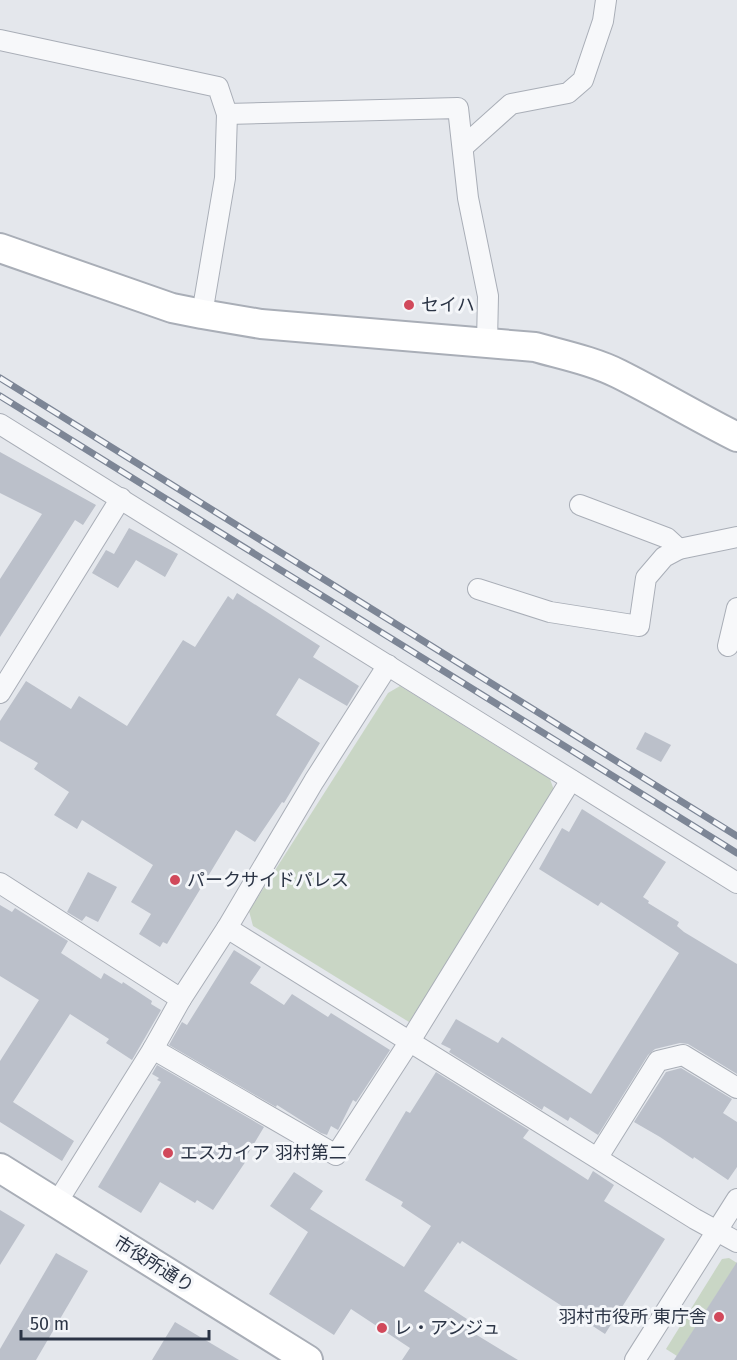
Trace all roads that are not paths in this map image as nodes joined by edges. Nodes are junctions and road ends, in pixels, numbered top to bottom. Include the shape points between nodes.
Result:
1 (606, 0) edge
2 (0, 40) edge
3 (227, 114) junction
4 (463, 147) junction
5 (0, 248) edge
6 (202, 314) junction
7 (487, 342) junction
8 (0, 424) edge
9 (737, 436) edge
10 (121, 498) junction
11 (580, 505) dead end
12 (737, 537) edge
13 (679, 549) junction
14 (478, 589) dead end
15 (737, 609) edge
16 (728, 646) dead end
17 (388, 665) junction
18 (0, 693) edge
19 (571, 780) junction
20 (0, 883) edge
21 (737, 883) edge
22 (227, 928) junction
23 (181, 999) junction
24 (410, 1041) junction
25 (153, 1049) junction
26 (737, 1088) edge
27 (598, 1157) junction
28 (0, 1168) edge
29 (737, 1199) edge
30 (56, 1204) junction
31 (716, 1230) junction
32 (737, 1242) edge
33 (308, 1360) edge
34 (635, 1360) edge

1 - 4 street via 584,80 568,93 511,104
2 - 3 street via 218,87
3 - 4 street via 458,108
3 - 6 street via 225,178
4 - 7 street via 468,198 489,296
5 - 6 street via 172,308
6 - 7 street via 261,324
7 - 9 street via 535,347 617,373
8 - 10 street
10 - 17 street
10 - 18 street
11 - 13 street via 667,538
12 - 13 street
13 - 14 street via 664,557 646,578 639,626 550,612
15 - 16 street
17 - 19 street
17 - 22 street
19 - 21 street
19 - 24 street
20 - 23 street
22 - 23 street
22 - 24 street
23 - 25 street
24 - 25 street via 336,1155
24 - 27 street
25 - 30 street
26 - 27 street via 683,1055 658,1061
27 - 31 street
28 - 30 street, 市役所通り
29 - 31 street
30 - 33 street, 市役所通り
31 - 32 street
31 - 34 street

